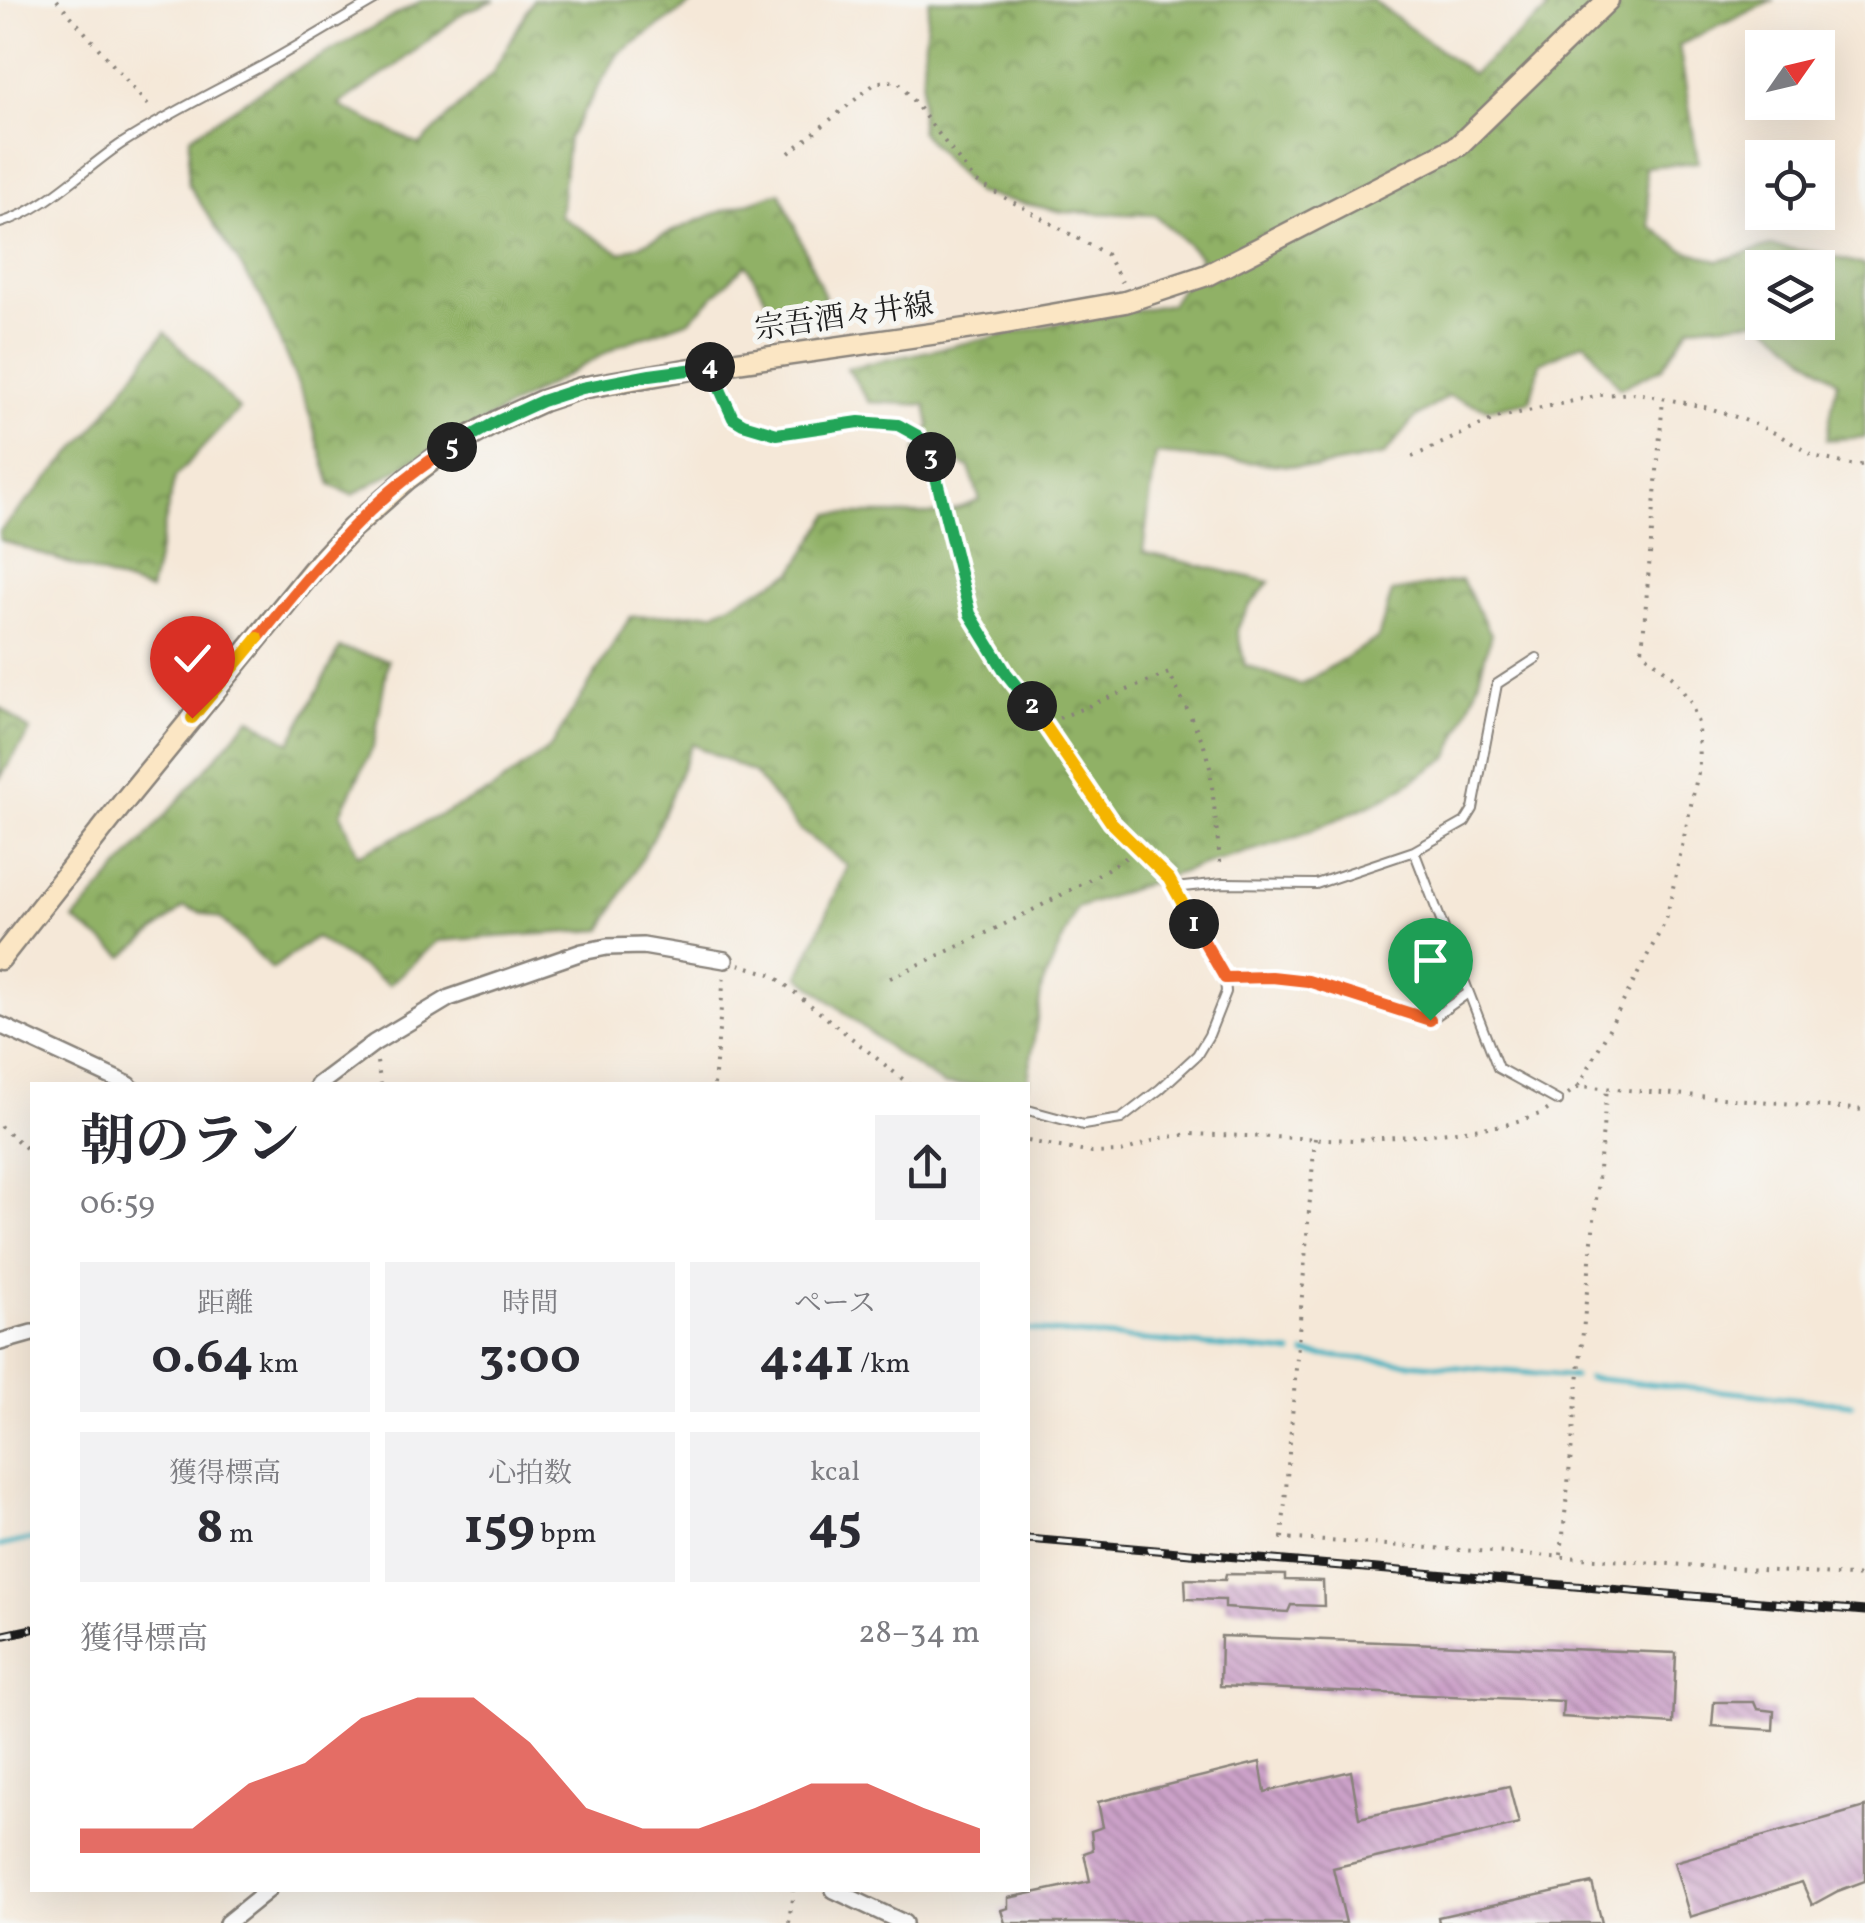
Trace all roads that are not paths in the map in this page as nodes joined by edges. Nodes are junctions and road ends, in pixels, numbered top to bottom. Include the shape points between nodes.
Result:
1 (374, 0) edge
2 (1608, 0) edge
3 (0, 223) edge
4 (710, 366) junction
5 (1537, 658) dead end
6 (1414, 851) junction
7 (1174, 888) junction
8 (0, 959) edge
9 (725, 960) road end
10 (1225, 978) junction
11 (1468, 993) junction
12 (0, 1025) edge
13 (123, 1082) edge
14 (322, 1082) edge
15 (1558, 1101) road end
16 (1030, 1111) edge
17 (30, 1334) edge
18 (0, 1342) edge
19 (266, 1892) edge
20 (838, 1892) edge
21 (227, 1923) edge
22 (904, 1923) edge

1 - 3 lane via 161,120 18,218
2 - 4 main road, 宗吾酒々井線 via 1458,146 1207,275 1131,300
4 - 7 lane via 733,418 743,424 777,434 879,423 918,436 930,454 970,614 1111,822
4 - 8 main road, 宗吾酒々井線 via 542,401 446,450 407,479 313,570
5 - 6 lane via 1498,684 1465,822
6 - 7 lane via 1316,884
6 - 11 lane
7 - 10 lane
9 - 14 street via 643,946 582,952 449,998
10 - 11 lane via 1308,981 1430,1020
10 - 16 lane via 1226,992 1196,1055 1121,1119 1084,1125
11 - 15 lane via 1498,1068
12 - 13 street
17 - 18 street
19 - 21 street
20 - 22 street

